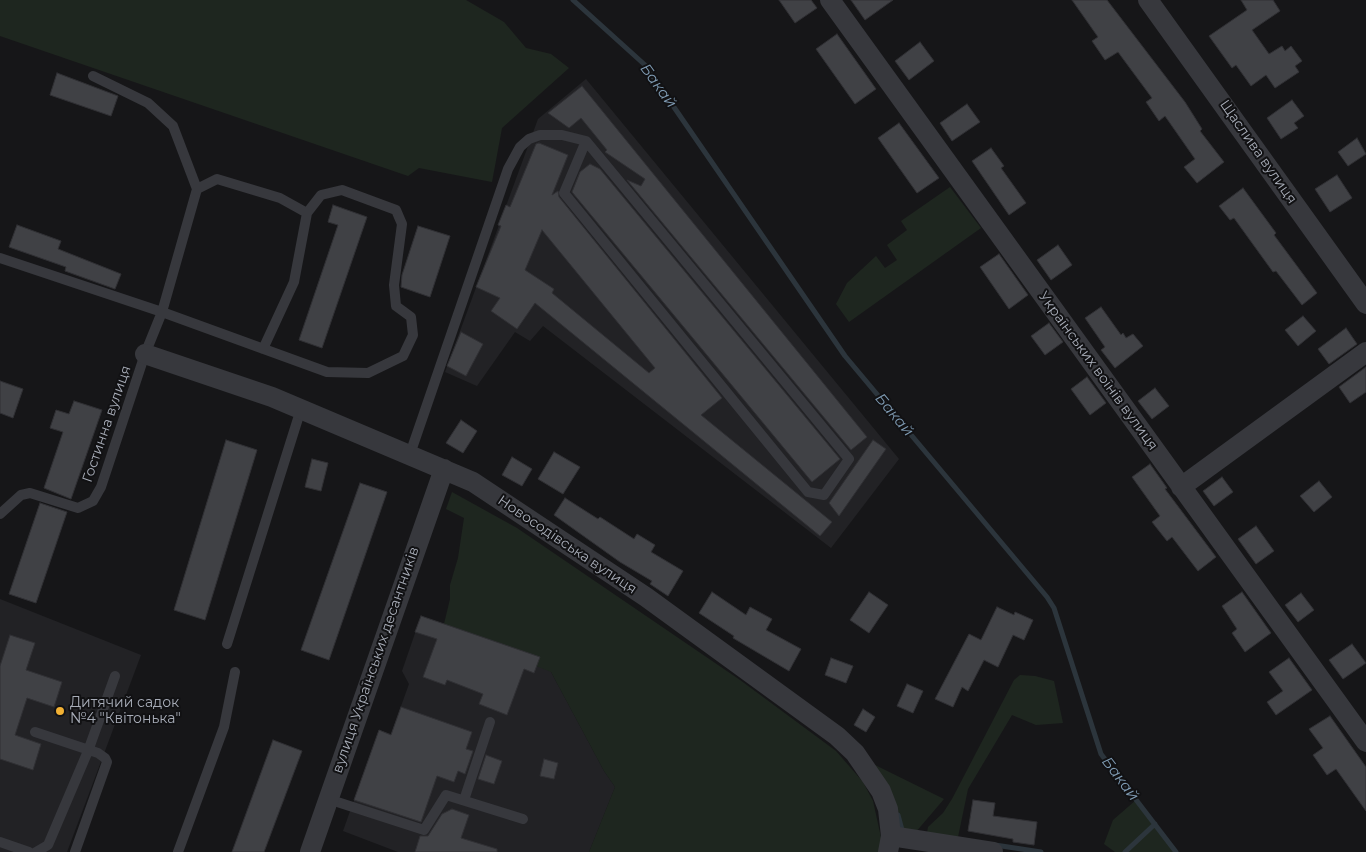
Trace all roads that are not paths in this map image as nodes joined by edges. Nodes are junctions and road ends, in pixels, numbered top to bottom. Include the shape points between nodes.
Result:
1 (830, 0) edge
2 (1148, 0) edge
3 (93, 76) dead end
4 (586, 141) junction
5 (197, 189) junction
6 (307, 213) junction
7 (0, 258) edge
8 (1366, 304) edge
9 (162, 312) junction
10 (262, 349) junction
11 (1366, 352) edge
12 (145, 354) junction
13 (302, 409) junction
14 (410, 454) junction
15 (444, 469) junction
16 (1181, 487) junction
17 (0, 514) edge
18 (227, 644) dead end
19 (236, 672) dead end
20 (115, 676) dead end
21 (490, 722) dead end
22 (35, 732) dead end
23 (1366, 742) edge
24 (88, 751) junction
25 (328, 799) junction
26 (464, 800) junction
27 (523, 819) dead end
28 (0, 842) edge
29 (889, 844) edge
30 (29, 852) edge
31 (36, 852) edge
32 (75, 852) edge
33 (178, 852) edge
34 (310, 852) edge
35 (993, 852) edge

1 - 16 street, Українських воїнів вулиця
2 - 8 street, Щаслива вулиця
3 - 5 lane via 148,103 174,126
4 - 4 lane via 849,459 824,495 808,492 564,193
4 - 14 lane via 540,135 520,147 508,168
5 - 6 lane via 217,179 280,198
5 - 9 lane, Гостинна вулиця
6 - 10 lane via 294,282
6 - 10 lane via 321,195 342,190 396,210 402,224 394,286 396,306 410,317 413,335 403,356 368,373 327,372
7 - 9 lane
9 - 10 lane
9 - 12 lane, Гостинна вулиця
11 - 16 street
12 - 13 street, Новосодівська вулиця
12 - 17 lane, Гостинна вулиця via 93,501 78,508 30,493 21,495
13 - 14 street, Новосодівська вулиця
13 - 18 lane
14 - 15 street, Новосодівська вулиця
15 - 25 street, вулиця Українських десантників
15 - 29 street, Новосодівська вулиця via 473,482 646,597 837,736 864,764 881,791 888,809
16 - 23 street, Українських воїнів вулиця
19 - 33 lane via 224,727
20 - 24 lane
21 - 26 lane
22 - 24 lane
24 - 31 lane via 48,845
24 - 32 lane via 107,762
25 - 26 lane via 424,830 446,795
25 - 34 street, вулиця Українських десантників
26 - 27 lane
28 - 30 lane
29 - 35 street via 913,840

